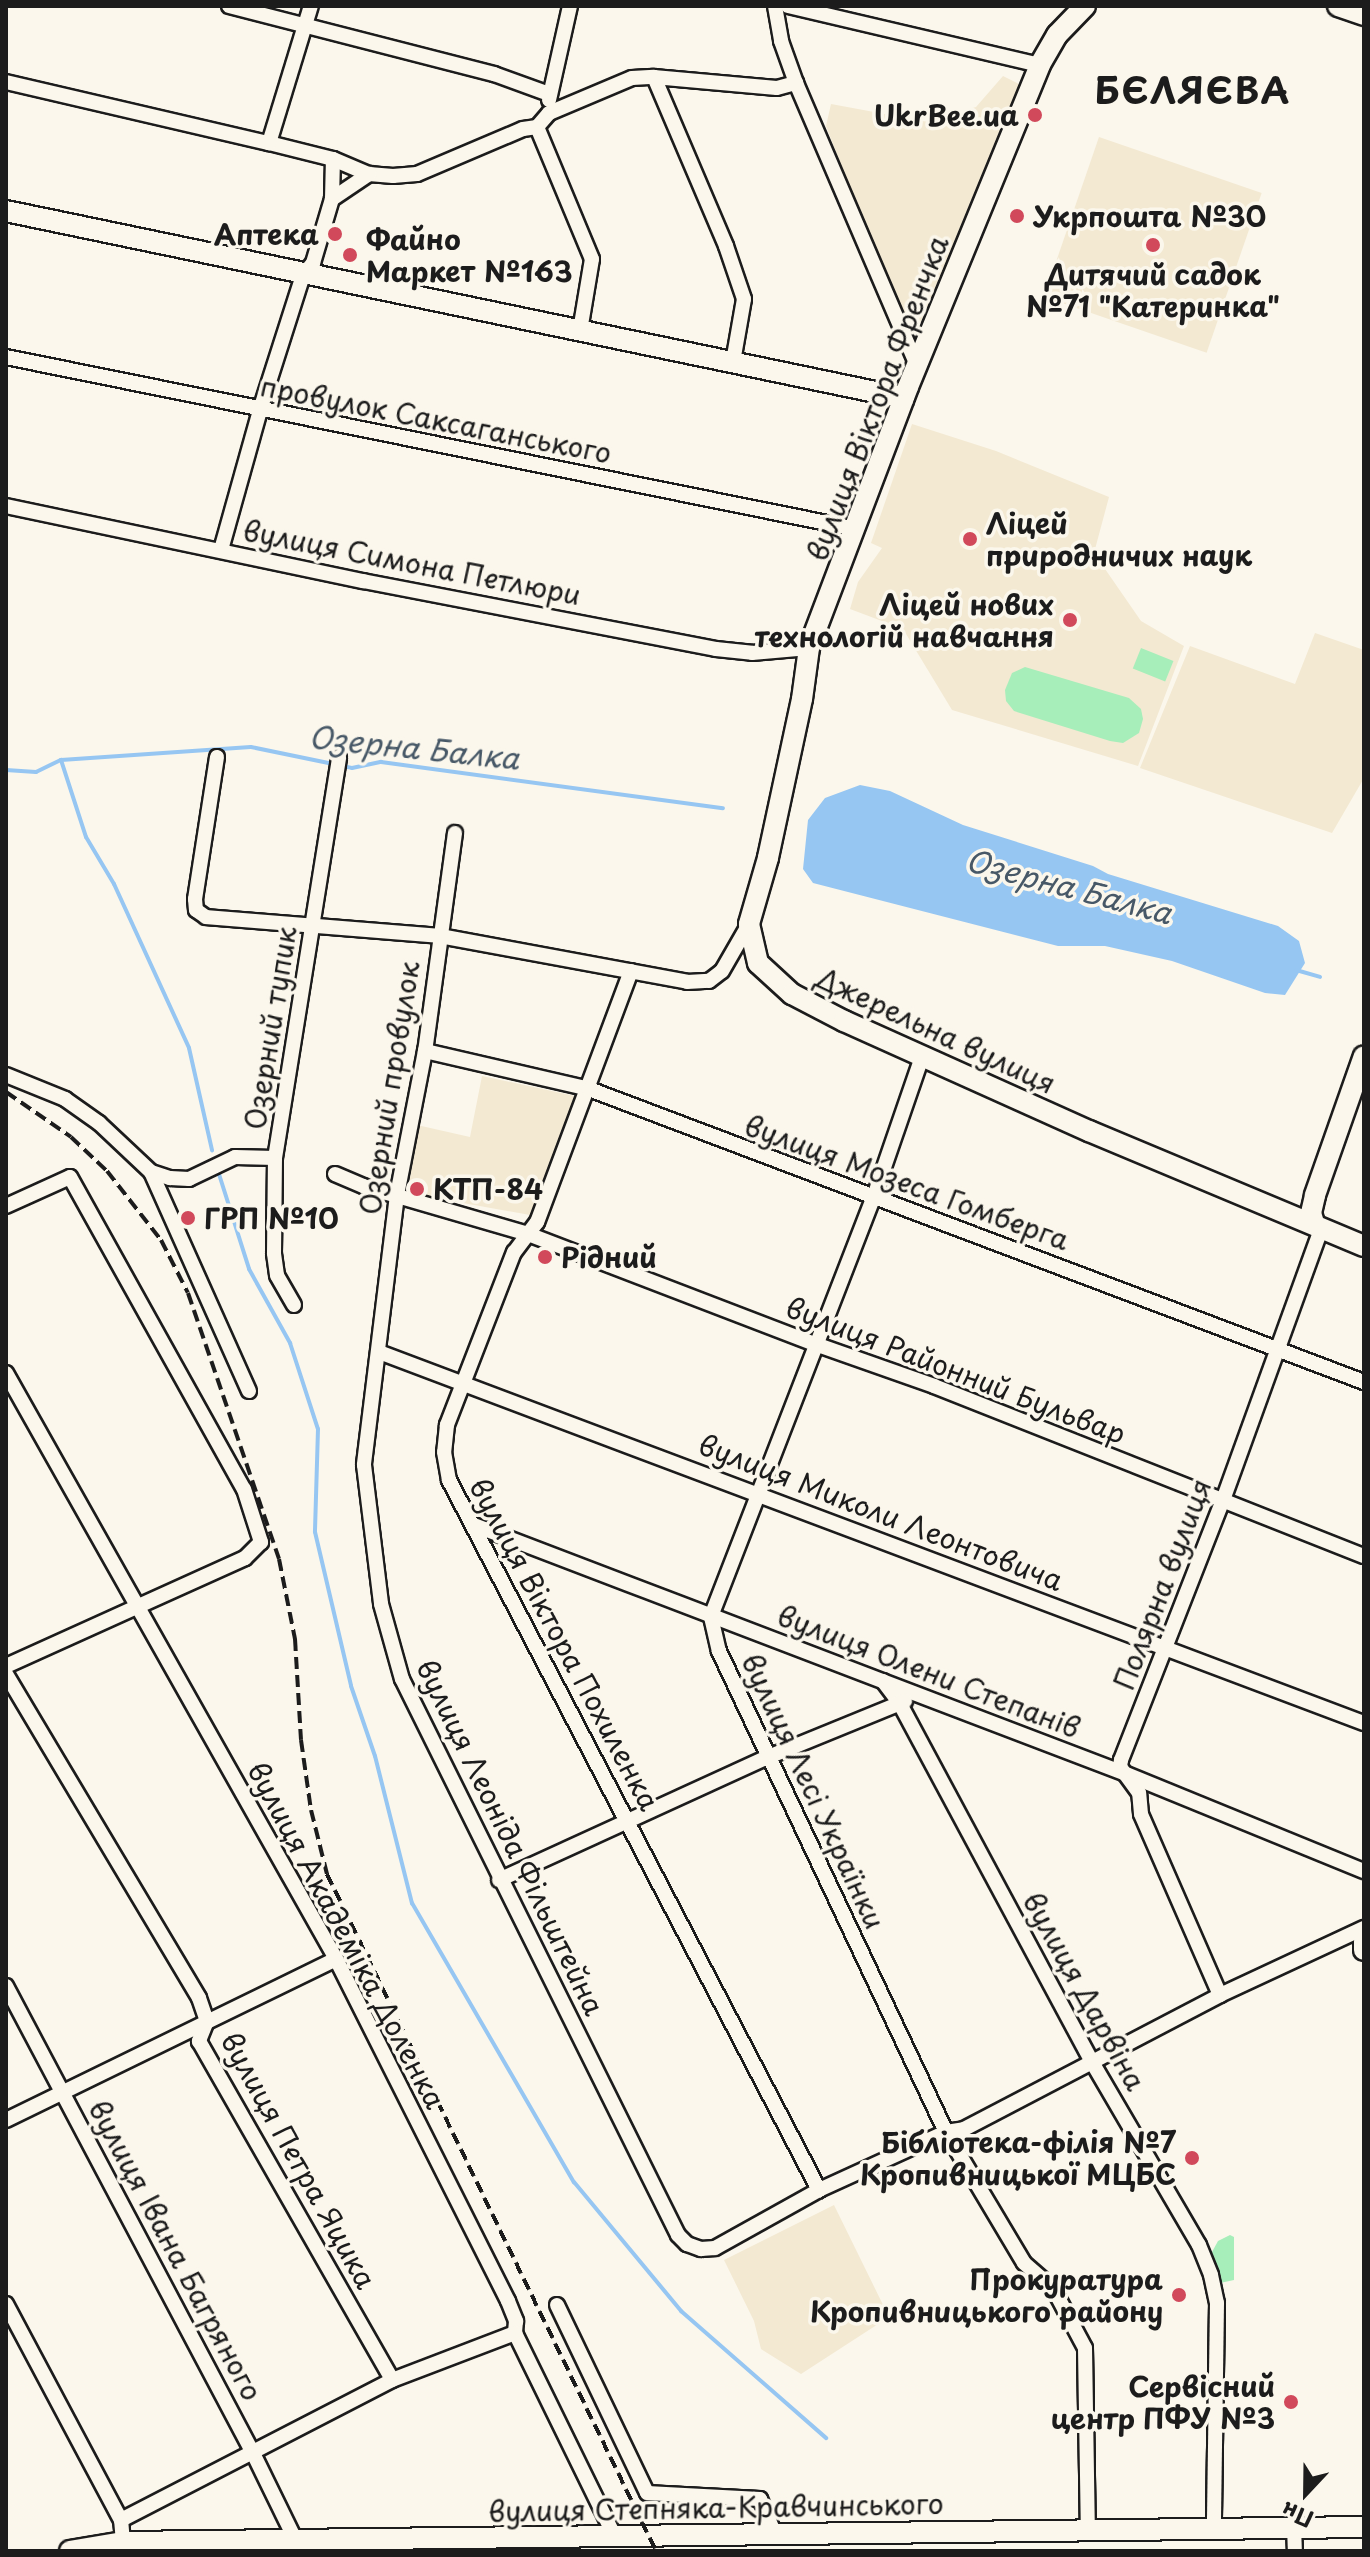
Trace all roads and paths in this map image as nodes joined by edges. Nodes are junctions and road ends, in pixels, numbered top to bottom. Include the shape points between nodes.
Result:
1 (229, 6) edge
2 (311, 6) edge
3 (570, 6) edge
4 (775, 6) edge
5 (788, 6) edge
6 (1085, 6) edge
7 (1338, 6) edge
8 (1364, 15) edge
9 (306, 25) junction
10 (1040, 65) junction
11 (654, 77) junction
12 (6, 82) edge
13 (796, 83) junction
14 (549, 94) junction
15 (549, 113) junction
16 (537, 127) junction
17 (269, 143) junction
18 (333, 159) junction
19 (369, 174) junction
20 (332, 199) junction
21 (6, 211) edge
22 (303, 275) junction
23 (580, 331) junction
24 (6, 357) edge
25 (733, 362) junction
26 (917, 365) junction
27 (904, 398) junction
28 (260, 410) junction
29 (6, 506) edge
30 (857, 529) junction
31 (221, 550) junction
32 (809, 648) junction
33 (217, 757) dead end
34 (339, 757) dead end
35 (455, 833) dead end
36 (749, 924) junction
37 (314, 927) junction
38 (440, 936) junction
39 (631, 971) junction
40 (425, 1051) junction
41 (923, 1054) junction
42 (1364, 1056) edge
43 (6, 1075) edge
44 (589, 1089) junction
45 (275, 1158) junction
46 (151, 1172) junction
47 (335, 1174) dead end
48 (397, 1195) junction
49 (874, 1196) junction
50 (6, 1206) edge
51 (1318, 1226) junction
52 (528, 1234) junction
53 (1364, 1246) edge
54 (294, 1305) dead end
55 (815, 1344) junction
56 (1278, 1349) junction
57 (379, 1352) junction
58 (6, 1373) edge
59 (1364, 1382) edge
60 (464, 1383) junction
61 (249, 1391) dead end
62 (757, 1494) junction
63 (1223, 1500) junction
64 (474, 1525) junction
65 (1364, 1556) edge
66 (135, 1606) junction
67 (711, 1617) junction
68 (1166, 1647) junction
69 (6, 1666) edge
70 (6, 1674) edge
71 (883, 1680) junction
72 (927, 1697) junction
73 (899, 1702) junction
74 (1364, 1723) edge
75 (768, 1757) junction
76 (1126, 1774) junction
77 (628, 1820) junction
78 (1364, 1871) edge
79 (499, 1880) junction
80 (1364, 1928) edge
81 (1364, 1941) edge
82 (1364, 1950) edge
83 (336, 1959) junction
84 (6, 1986) edge
85 (1220, 1995) junction
86 (207, 2021) junction
87 (1092, 2062) junction
88 (63, 2092) junction
89 (6, 2120) edge
90 (946, 2132) junction
91 (819, 2190) junction
92 (6, 2304) edge
93 (557, 2305) dead end
94 (515, 2333) junction
95 (392, 2380) junction
96 (253, 2453) junction
97 (121, 2520) junction
98 (1214, 2526) junction
99 (1294, 2526) junction
100 (1364, 2527) edge
101 (1088, 2529) junction
102 (775, 2534) junction
103 (614, 2535) junction
104 (295, 2539) junction
105 (123, 2542) junction
106 (70, 2551) edge
107 (1295, 2551) edge

1 - 9 street
2 - 9 street
3 - 14 street
4 - 13 street
5 - 10 street
6 - 10 street, вулиця Віктора Френчка via 1057,35
7 - 8 street
9 - 14 street via 494,74
9 - 17 street
10 - 26 street, вулиця Віктора Френчка
11 - 13 street via 777,88
11 - 15 street via 632,78
11 - 25 street via 744,299
12 - 17 street
13 - 26 street
14 - 15 street
15 - 16 street
16 - 19 street via 417,174
16 - 23 street via 592,259
17 - 18 street
18 - 19 street
18 - 20 street
19 - 20 street
20 - 22 street via 313,263
21 - 22 street
22 - 23 street
22 - 28 street
23 - 25 street
24 - 28 street, провулок Саксаганського
25 - 27 street
26 - 27 street, вулиця Віктора Френчка
27 - 30 street, вулиця Віктора Френчка
28 - 30 street, провулок Саксаганського
28 - 31 street
29 - 31 street, вулиця Симона Петлюри
30 - 32 street, вулиця Віктора Френчка
31 - 32 street, вулиця Симона Петлюри via 716,649 752,653
32 - 36 street, вулиця Віктора Френчка via 798,721
33 - 37 street via 196,910 206,917
34 - 37 street, Озерний тупик
35 - 38 street, Озерний провулок
36 - 39 street via 722,971 709,981
36 - 41 street, Джерельна вулиця via 758,963 792,994
37 - 38 street
37 - 45 street, Озерний тупик
38 - 39 street
38 - 40 street, Озерний провулок
39 - 44 street, вулиця Віктора Похиленка
40 - 44 street, вулиця Мозеса Гомберга
40 - 48 street, Озерний провулок
41 - 49 street
41 - 51 street, Джерельна вулиця via 1089,1131
42 - 51 street via 1315,1195 1311,1213
43 - 46 street via 65,1099
44 - 49 street, вулиця Мозеса Гомберга
44 - 52 street, вулиця Віктора Похиленка
45 - 46 street via 235,1157 189,1179
45 - 54 street, Озерний тупик via 274,1253 277,1275
46 - 61 street
47 - 48 street, вулиця Районний Бульвар
48 - 52 street, вулиця Районний Бульвар
48 - 57 street, Озерний провулок
49 - 55 street
49 - 56 street, вулиця Мозеса Гомберга
50 - 66 street via 70,1177 244,1489 261,1542 245,1558
51 - 53 street, Джерельна вулиця
51 - 56 street, Полярна вулиця
52 - 55 street, вулиця Районний Бульвар
52 - 60 street, вулиця Віктора Похиленка via 514,1252
55 - 62 street
55 - 63 street, вулиця Районний Бульвар
56 - 59 street, вулиця Мозеса Гомберга
56 - 63 street, Полярна вулиця
57 - 60 street, вулиця Миколи Леонтовича
57 - 79 street, вулиця Леоніда Фільштейна via 364,1465 381,1604 402,1679
58 - 66 street, вулиця Академіка Доленка
60 - 62 street, вулиця Миколи Леонтовича
60 - 64 street, вулиця Віктора Похиленка via 447,1425 444,1452 449,1480
62 - 67 street
62 - 68 street, вулиця Миколи Леонтовича
63 - 65 street, вулиця Районний Бульвар
63 - 68 street, Полярна вулиця
64 - 67 street, вулиця Олени Степанів
64 - 77 street, вулиця Віктора Похиленка
66 - 69 street
66 - 83 street, вулиця Академіка Доленка
67 - 71 street, вулиця Олени Степанів
67 - 75 street, вулиця Лесі Українки via 719,1651
68 - 74 street, вулиця Миколи Леонтовича
68 - 76 street, Полярна вулиця via 1121,1760
70 - 86 street, вулиця Петра Яцика via 199,1998
71 - 72 street, вулиця Олени Степанів
71 - 73 street, вулиця Дарвіна
72 - 73 street
72 - 76 street, вулиця Олени Степанів
73 - 75 street
73 - 87 street, вулиця Дарвіна
75 - 77 street
75 - 90 street, вулиця Лесі Українки
76 - 78 street, вулиця Олени Степанів
76 - 85 street, Полярна вулиця via 1139,1793 1141,1814
77 - 79 street
77 - 91 street, вулиця Віктора Похиленка
79 - 91 street, вулиця Леоніда Фільштейна via 687,2244 715,2248
80 - 85 street
81 - 82 street
83 - 86 street
83 - 94 street, вулиця Академіка Доленка via 508,2301
84 - 88 street, вулиця Івана Багряного
85 - 87 street
86 - 88 street
86 - 95 street, вулиця Петра Яцика via 199,2041
87 - 90 street via 964,2129
87 - 98 street, вулиця Дарвіна via 1199,2245 1211,2275 1217,2303
88 - 89 street
88 - 96 street, вулиця Івана Багряного
90 - 91 street
90 - 101 street, вулиця Лесі Українки via 1024,2263 1053,2288 1085,2348
92 - 97 street
93 - 102 street via 647,2493 760,2499
94 - 95 street
94 - 103 street, вулиця Академіка Доленка
95 - 96 street
96 - 97 street
96 - 104 street, вулиця Івана Багряного
97 - 105 street
98 - 99 street, вулиця Степняка-Кравчинського
98 - 101 street, вулиця Степняка-Кравчинського
99 - 100 street, вулиця Степняка-Кравчинського
99 - 107 street
101 - 102 street, вулиця Степняка-Кравчинського
102 - 103 street, вулиця Степняка-Кравчинського
103 - 104 street, вулиця Степняка-Кравчинського
104 - 105 street, вулиця Степняка-Кравчинського
105 - 106 street, вулиця Степняка-Кравчинського

